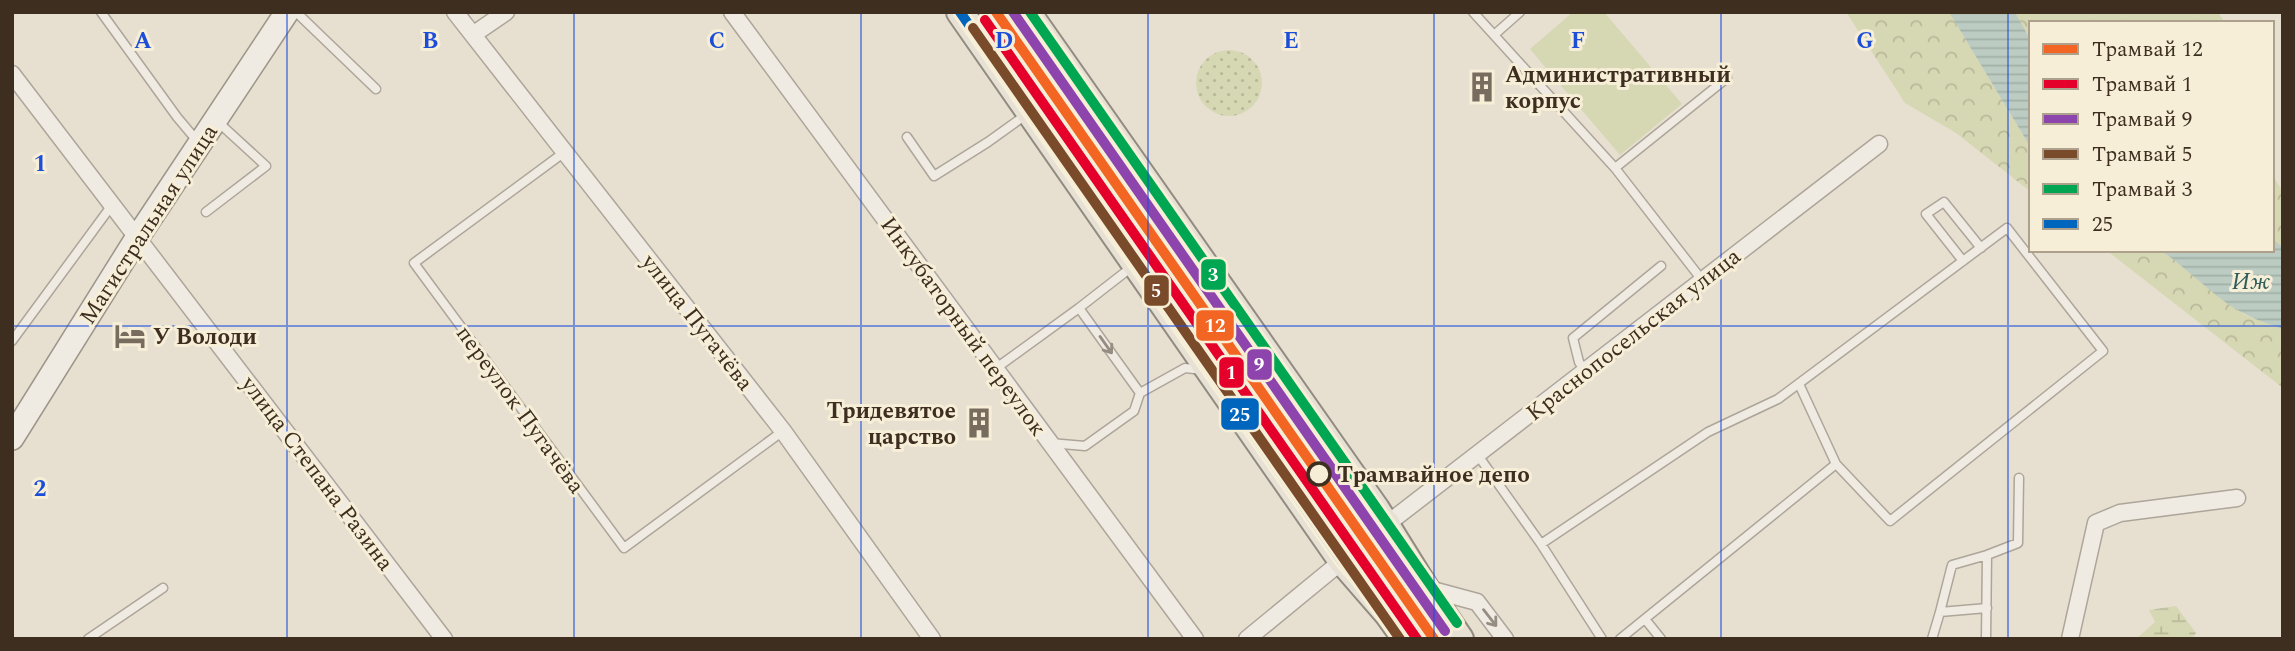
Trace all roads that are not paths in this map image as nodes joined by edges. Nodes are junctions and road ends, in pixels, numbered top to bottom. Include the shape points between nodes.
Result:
1 (101, 12) edge
2 (287, 12) edge
3 (296, 12) edge
4 (455, 12) edge
5 (506, 12) edge
6 (732, 12) edge
7 (960, 12) edge
8 (1474, 12) edge
9 (1520, 12) edge
10 (1033, 17) edge
11 (474, 34) junction
12 (1494, 35) junction
13 (12, 74) edge
14 (1727, 78) dead end
15 (376, 89) dead end
16 (12, 94) edge
17 (30, 96) junction
18 (1029, 112) junction
19 (216, 120) junction
20 (907, 137) dead end
21 (200, 144) junction
22 (1879, 144) dead end
23 (565, 151) junction
24 (1615, 168) junction
25 (113, 204) junction
26 (206, 212) dead end
27 (137, 238) junction
28 (1981, 248) junction
29 (1963, 261) junction
30 (1135, 264) junction
31 (1661, 266) dead end
32 (1702, 280) junction
33 (1079, 308) junction
34 (12, 341) edge
35 (995, 369) junction
36 (1209, 370) junction
37 (1585, 371) junction
38 (1798, 384) junction
39 (1140, 393) junction
40 (783, 431) junction
41 (12, 438) edge
42 (1050, 443) junction
43 (1477, 454) junction
44 (1836, 464) junction
45 (2019, 478) dead end
46 (2237, 498) dead end
47 (1387, 524) junction
48 (1541, 544) junction
49 (1987, 555) junction
50 (1342, 561) junction
51 (1425, 588) junction
52 (163, 589) dead end
53 (1987, 608) junction
54 (1940, 612) junction
55 (1645, 618) junction
56 (88, 639) edge
57 (444, 639) edge
58 (932, 639) edge
59 (1195, 639) edge
60 (1247, 639) edge
61 (1406, 639) edge
62 (1460, 639) edge
63 (1505, 639) edge
64 (1602, 639) edge
65 (1619, 639) edge
66 (1661, 639) edge
67 (1932, 639) edge
68 (1986, 639) edge
69 (2070, 639) edge

1 - 21 lane
2 - 19 street, Магистральная улица
3 - 15 lane
4 - 11 street, улица Пугачёва
5 - 11 street
6 - 35 street, Инкубаторный переулок
7 - 18 main road
8 - 12 lane
9 - 12 lane
10 - 47 main road
11 - 23 street, улица Пугачёва
12 - 24 lane
13 - 17 street, улица Степана Разина
14 - 24 lane
16 - 17 lane
17 - 25 street, улица Степана Разина
18 - 20 lane via 934,176
18 - 30 main road
19 - 21 street, Магистральная улица
19 - 26 lane via 266,166
21 - 27 street, Магистральная улица
22 - 32 street, Краснопосельская улица
23 - 40 street, улица Пугачёва
23 - 40 lane, переулок Пугачёва via 414,263 624,548
24 - 32 lane
25 - 27 street, улица Степана Разина
25 - 34 lane
27 - 41 street, Магистральная улица
27 - 57 street, улица Степана Разина
28 - 29 lane
28 - 29 lane via 1944,202 1926,215
28 - 44 lane via 2007,228 2103,351 1890,521
29 - 38 lane
30 - 33 lane
30 - 36 main road
31 - 37 lane via 1573,338
32 - 37 street, Краснопосельская улица
33 - 35 lane
33 -> 39 lane
35 - 42 street, Инкубаторный переулок
36 - 39 lane via 1185,368
36 - 50 main road
37 - 43 street, Краснопосельская улица
38 - 44 lane
38 - 48 lane via 1708,432
39 - 42 lane via 1134,411 1085,446
40 - 58 street, улица Пугачёва
42 - 59 street, Инкубаторный переулок
43 - 47 street, Краснопосельская улица
43 - 48 lane
44 - 55 lane
45 - 49 lane via 2018,543
46 - 69 street via 2120,513 2096,523
47 - 50 main road
47 - 51 main road
48 - 64 lane
49 - 53 lane
49 - 54 lane via 1952,565
50 - 60 street
50 - 61 main road
51 - 62 main road
51 -> 63 street via 1477,602
52 - 56 lane
53 - 54 lane
53 - 68 lane
54 - 67 lane
55 - 65 lane
55 - 66 lane

